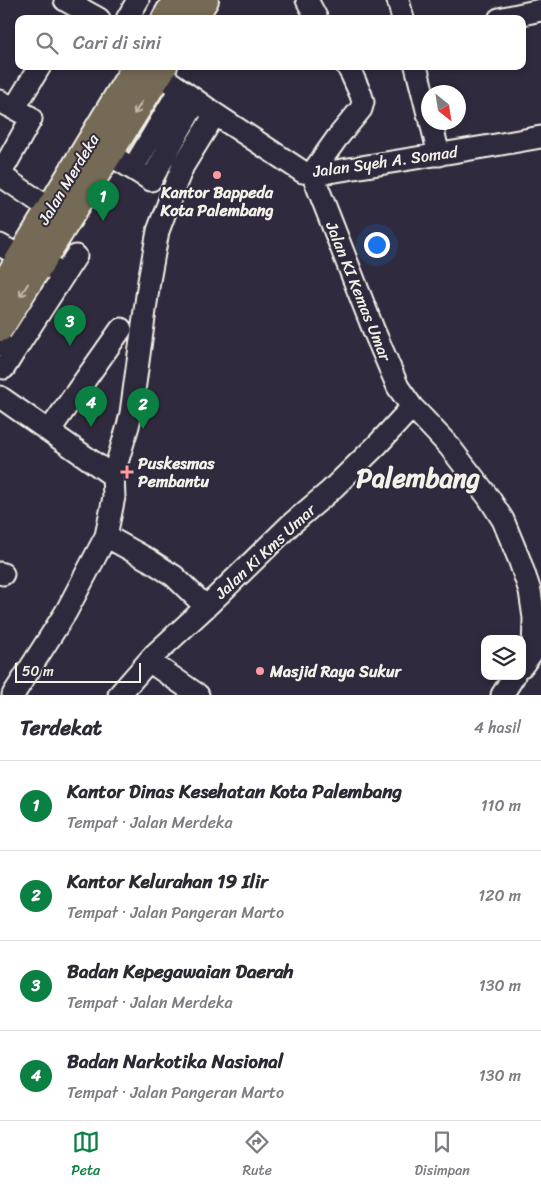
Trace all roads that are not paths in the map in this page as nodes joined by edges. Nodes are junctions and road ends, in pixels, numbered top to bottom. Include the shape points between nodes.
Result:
1 (138, 0) edge
2 (176, 0) edge
3 (204, 0) edge
4 (307, 0) edge
5 (398, 0) edge
6 (71, 9) edge
7 (541, 10) edge
8 (88, 15) edge
9 (130, 15) edge
10 (167, 15) edge
11 (195, 15) edge
12 (315, 15) edge
13 (402, 15) edge
14 (518, 15) edge
15 (37, 70) edge
16 (152, 70) edge
17 (152, 70) edge
18 (156, 70) edge
19 (349, 70) edge
20 (417, 70) edge
21 (421, 86) edge
22 (188, 95) junction
23 (7, 105) edge
24 (216, 114) junction
25 (433, 130) edge
26 (541, 136) edge
27 (110, 154) junction
28 (439, 155) junction
29 (133, 168) junction
30 (312, 173) junction
31 (151, 180) junction
32 (172, 193) junction
33 (50, 209) junction
34 (21, 255) edge
35 (76, 256) dead end
36 (63, 276) junction
37 (0, 291) edge
38 (0, 328) edge
39 (122, 329) dead end
40 (6, 355) edge
41 (0, 397) edge
42 (412, 407) junction
43 (49, 431) junction
44 (113, 476) junction
45 (106, 536) junction
46 (206, 607) junction
47 (537, 635) edge
48 (526, 661) edge
49 (148, 662) junction
50 (511, 680) edge
51 (14, 695) edge
52 (119, 695) edge
53 (198, 695) edge
54 (502, 695) edge

1 - 9 street
2 - 10 main road
3 - 11 main road
4 - 12 street
5 - 13 street
6 - 8 street
7 - 14 street
15 - 23 street
16 -> 27 main road, Jalan Merdeka
17 - 33 main road, Jalan Merdeka
18 - 22 street, Jalan Syeh A. Somad
19 - 30 street via 361,95 361,109
20 - 21 street
22 - 24 street, Jalan Syeh A. Somad
22 - 29 street
22 - 31 street
23 - 33 street via 30,117 31,121 2,174
24 - 30 street, Jalan Syeh A. Somad via 303,172
24 - 32 street via 183,166
25 - 28 street
26 - 28 street, Jalan Syeh A. Somad
27 - 29 street
27 - 34 main road, Jalan Merdeka
28 - 30 street, Jalan Syeh A. Somad
29 - 31 street
30 - 42 street, Jalan KI Kemas Umar via 377,339 398,387
31 - 32 street
32 - 44 street via 158,231 131,413
33 - 34 main road, Jalan Merdeka
34 - 36 street
34 - 37 main road, Jalan Merdeka
34 -> 38 main road, Jalan Merdeka
35 - 36 street
36 - 40 street
39 - 43 street
41 - 43 street
42 - 46 street, Jalan Ki Kms Umar via 330,491
42 - 47 street, Jalan KI Kemas Umar via 449,446 502,520 530,591
43 - 44 street
44 - 45 street via 114,497
45 - 46 street via 174,576
45 - 51 street via 66,612
46 - 49 street, Jalan Ki Kms Umar
47 - 48 street, Jalan KI Kemas Umar via 533,651
49 - 52 street, Jalan Ki Kms Umar
49 - 53 street
50 - 54 street

